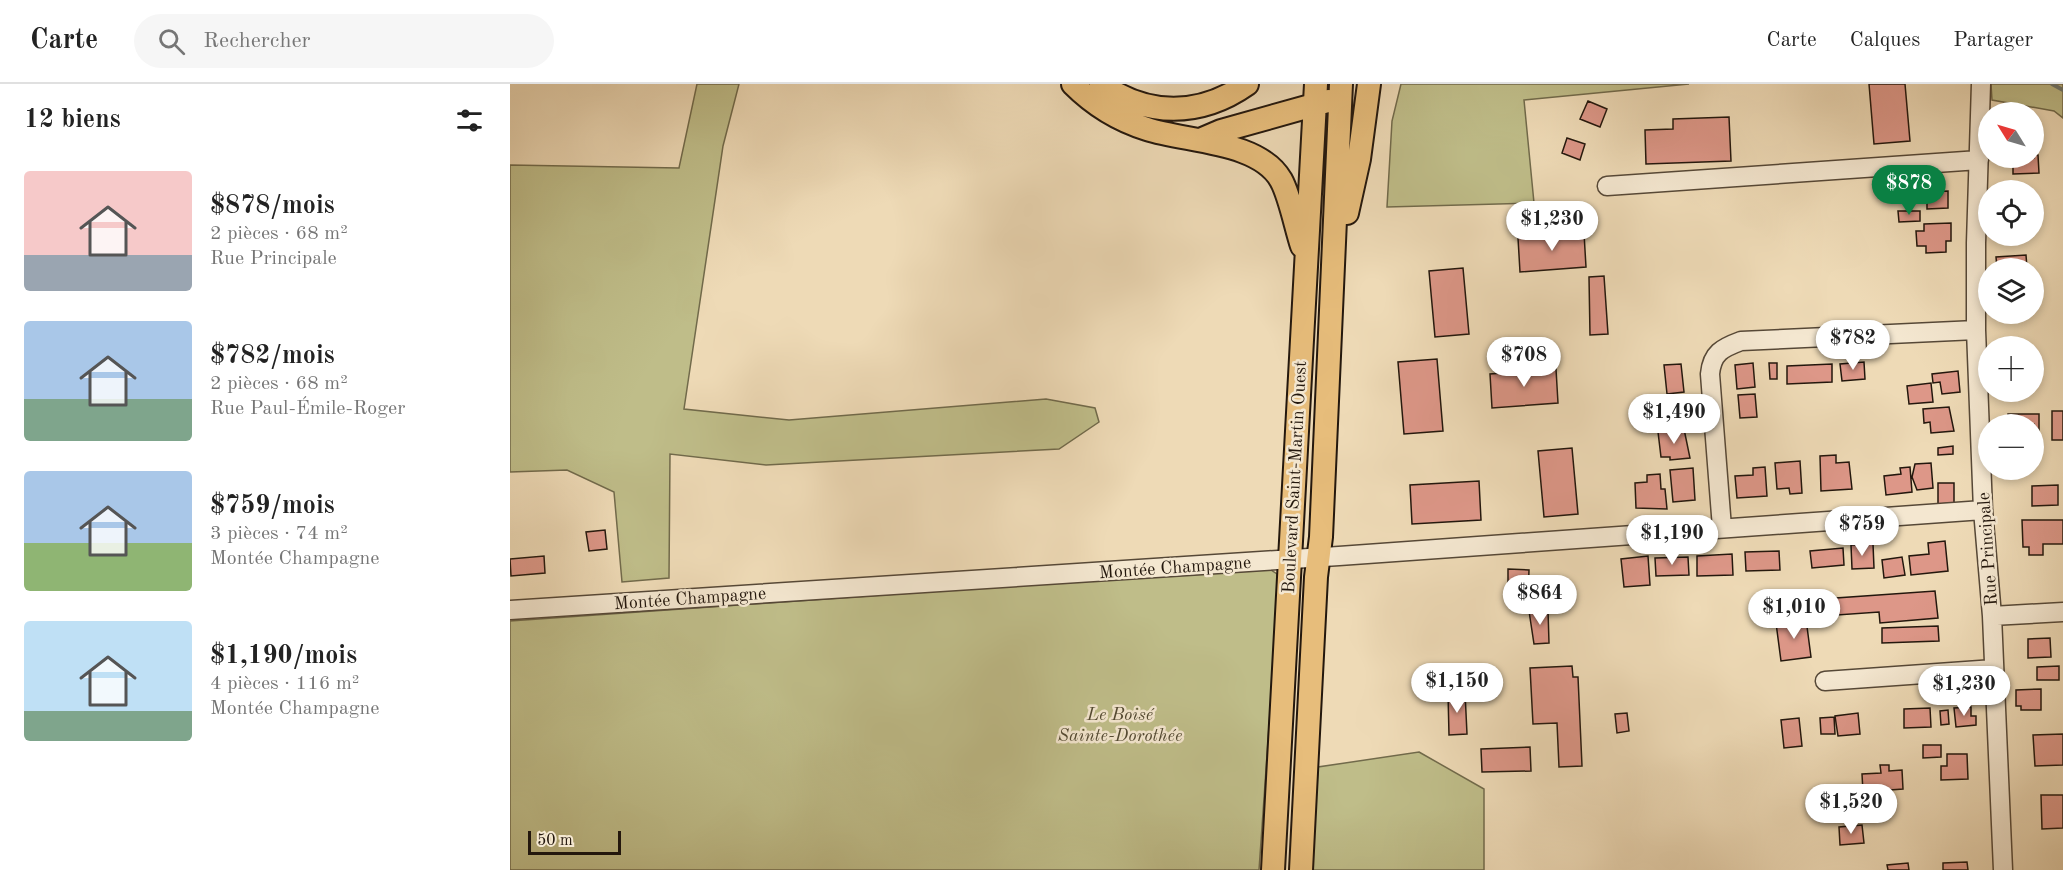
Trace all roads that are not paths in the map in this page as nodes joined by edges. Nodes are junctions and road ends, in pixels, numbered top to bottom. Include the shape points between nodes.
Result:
1 (1073, 84) edge
2 (1101, 84) edge
3 (1247, 84) edge
4 (1369, 84) edge
5 (1981, 84) edge
6 (1341, 90) edge
7 (1316, 94) edge
8 (1981, 102) edge
9 (1200, 140) junction
10 (1978, 160) edge
11 (1979, 168) edge
12 (1607, 186) dead end
13 (1306, 259) junction
14 (1334, 273) junction
15 (1976, 330) junction
16 (1983, 510) junction
17 (1722, 528) junction
18 (1318, 557) junction
19 (1289, 559) junction
20 (510, 610) edge
21 (2063, 612) edge
22 (1992, 616) junction
23 (1994, 669) junction
24 (1825, 681) dead end
25 (1273, 870) edge
26 (1301, 870) edge
27 (2003, 870) edge

1 - 9 main road via 1124,121 1159,133
2 - 3 main road via 1144,106 1178,110 1209,104
4 - 14 main road via 1359,159
5 - 8 street, Rue Principale
6 - 7 main road
6 - 14 main road, Boulevard Saint-Martin Ouest
7 - 9 main road
7 - 13 main road, Boulevard Saint-Martin Ouest
9 - 13 main road via 1254,156 1272,168 1284,187
10 - 12 street
11 - 15 street, Rue Principale
13 - 19 main road, Boulevard Saint-Martin Ouest
14 - 18 main road, Boulevard Saint-Martin Ouest
15 - 16 street, Rue Principale
15 - 17 street via 1741,341 1722,348 1712,360 1710,374
16 - 17 street, Montée Champagne
16 - 22 street, Rue Principale
17 - 18 street, Montée Champagne
18 - 19 street, Montée Champagne
18 - 26 main road, Boulevard Saint-Martin Ouest
19 - 20 street, Montée Champagne
19 - 25 main road, Boulevard Saint-Martin Ouest
21 - 22 street
22 - 23 street, Rue Principale
23 - 24 street
23 - 27 street, Rue Principale

